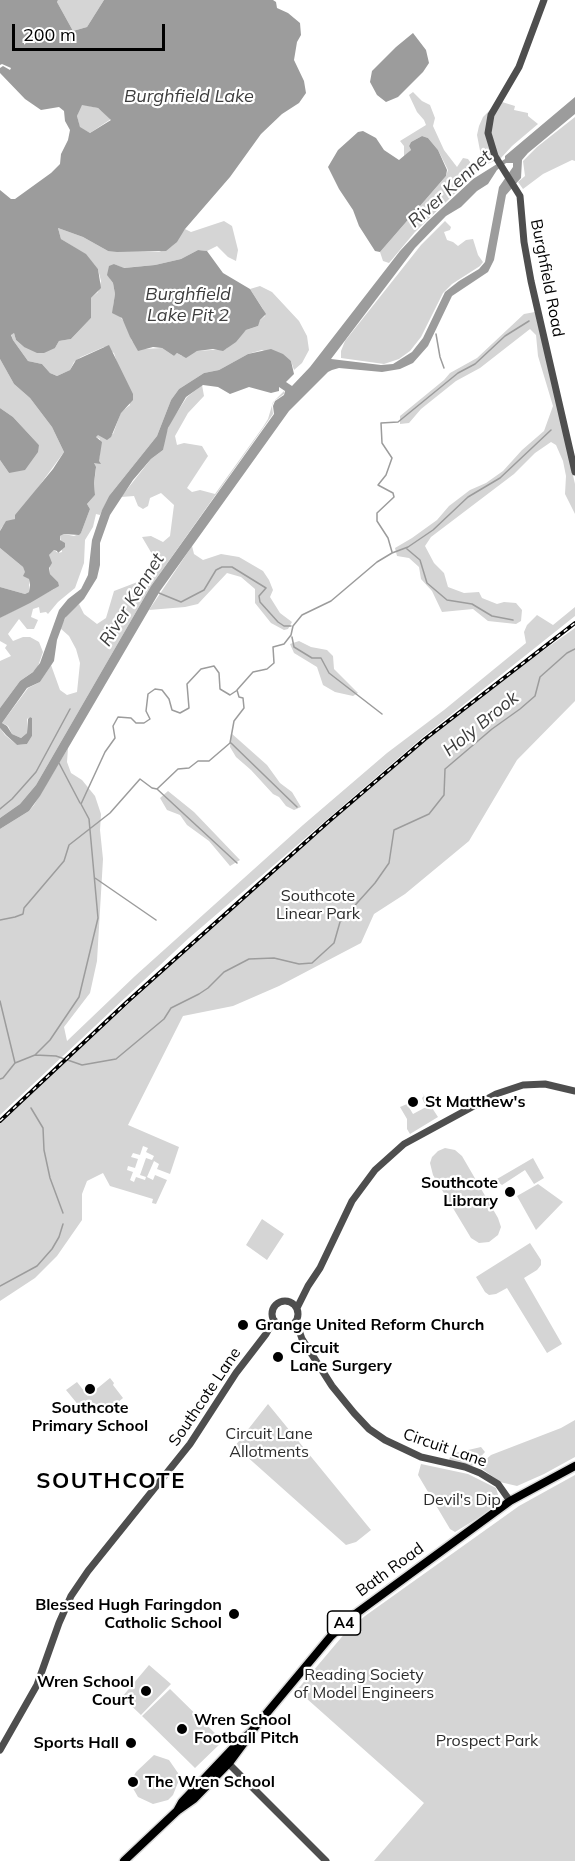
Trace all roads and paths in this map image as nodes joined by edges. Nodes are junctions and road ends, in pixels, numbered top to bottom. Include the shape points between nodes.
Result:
1 (544, 0) edge
2 (575, 472) edge
3 (575, 1090) edge
4 (308, 1286) junction
5 (290, 1302) junction
6 (297, 1308) junction
7 (296, 1321) junction
8 (276, 1322) junction
9 (289, 1326) junction
10 (302, 1339) junction
11 (575, 1466) edge
12 (510, 1501) junction
13 (0, 1750) edge
14 (227, 1761) junction
15 (124, 1861) edge
16 (326, 1861) edge

1 - 2 street, Burghfield Road via 522,60 489,120 488,133 495,156 520,196 531,281
3 - 4 street via 545,1084 523,1085 496,1094 404,1144 375,1170 352,1202
4 - 5 street
4 - 6 street
5 - 6 street
5 - 8 street via 276,1306
6 - 7 street
7 - 9 street
7 - 10 street, Circuit Lane
8 - 9 street
8 - 13 street, Southcote Lane via 236,1373 190,1444 71,1596 37,1685
9 - 10 street, Circuit Lane
10 - 12 street, Circuit Lane via 332,1386 369,1429 421,1457 480,1473 498,1484
11 - 12 main road, Bath Road / A4
12 - 14 main road, Bath Road / A4 via 344,1624 236,1745
14 - 15 main road, Bath Road / A4
14 - 16 street

